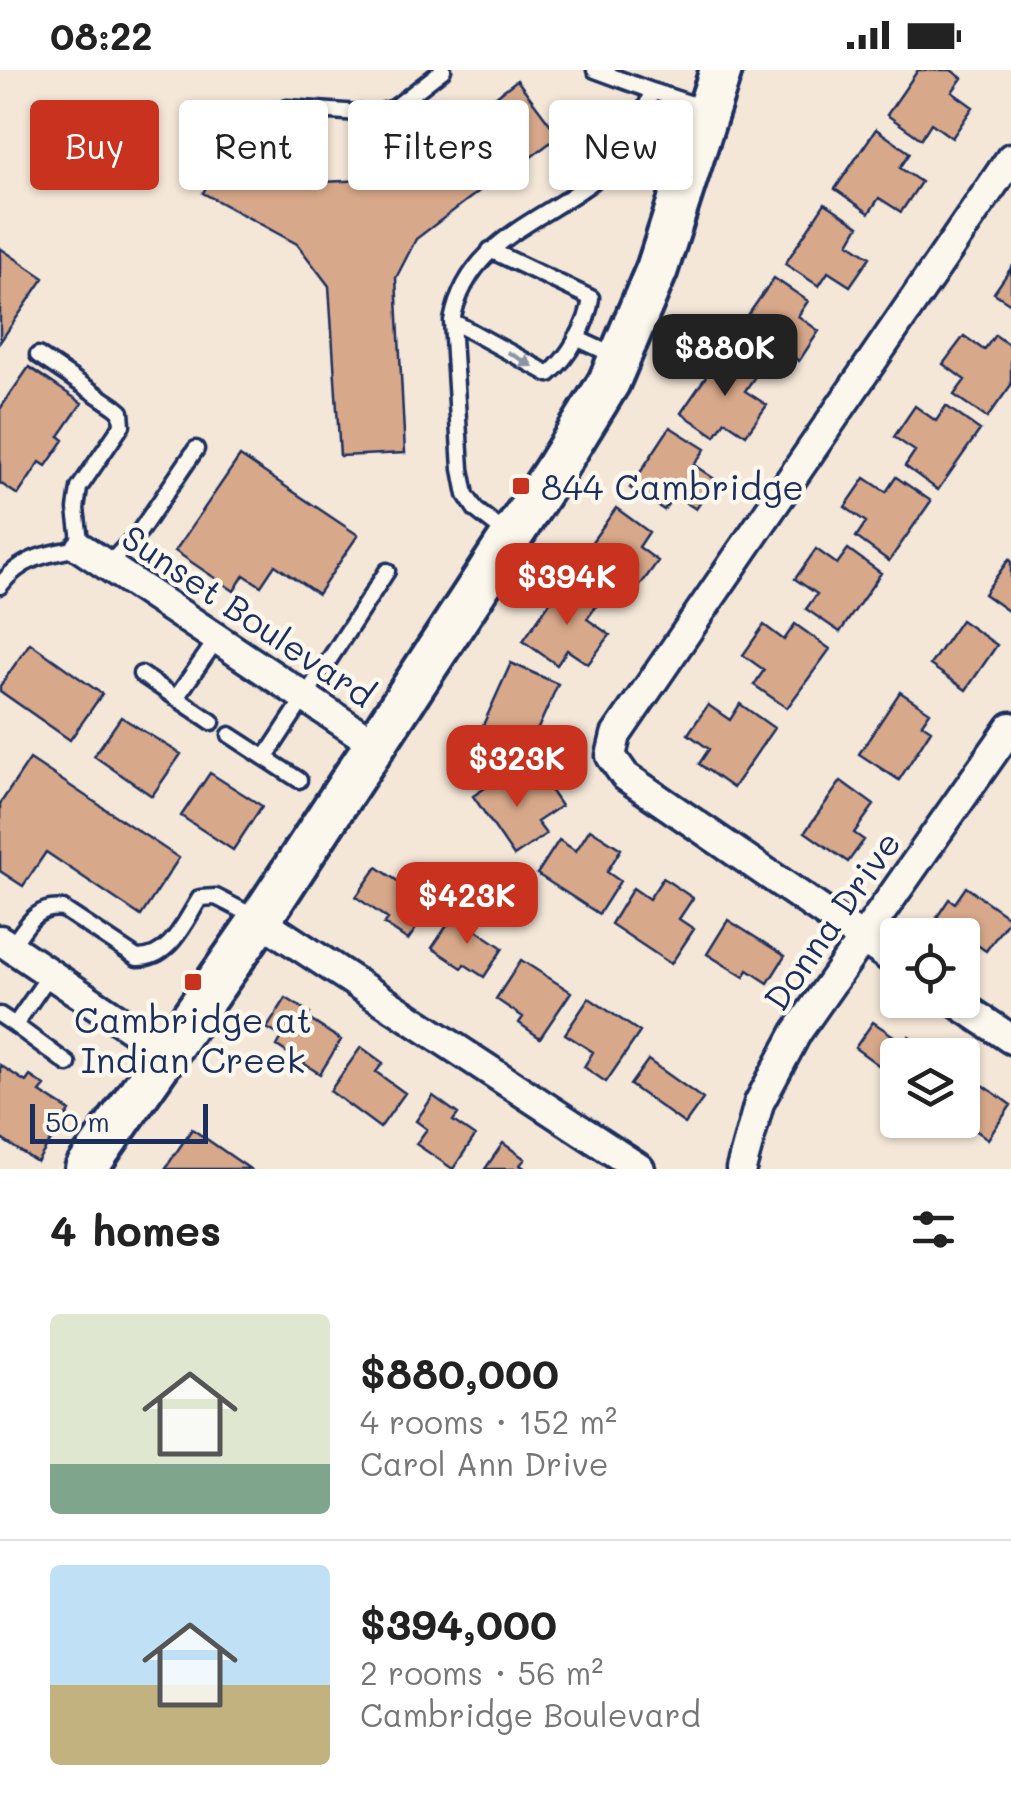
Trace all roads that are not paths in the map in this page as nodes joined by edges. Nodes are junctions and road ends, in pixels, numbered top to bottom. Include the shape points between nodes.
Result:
1 (443, 70) edge
2 (594, 70) edge
3 (721, 70) edge
4 (652, 91) junction
5 (709, 109) junction
6 (328, 111) edge
7 (1011, 158) edge
8 (490, 250) junction
9 (452, 321) junction
10 (576, 338) junction
11 (38, 356) dead end
12 (620, 358) junction
13 (196, 449) dead end
14 (511, 538) junction
15 (80, 548) junction
16 (107, 566) junction
17 (387, 571) dead end
18 (0, 586) edge
19 (217, 639) junction
20 (141, 674) dead end
21 (304, 697) junction
22 (176, 698) junction
23 (212, 722) dead end
24 (1011, 727) edge
25 (230, 735) dead end
26 (375, 744) junction
27 (264, 758) junction
28 (299, 780) dead end
29 (260, 920) junction
30 (862, 939) junction
31 (6, 944) edge
32 (880, 951) edge
33 (50, 974) junction
34 (0, 1016) edge
35 (980, 1018) edge
36 (14, 1025) junction
37 (1011, 1039) edge
38 (168, 1054) junction
39 (68, 1064) dead end
40 (86, 1169) edge
41 (640, 1169) edge
42 (741, 1169) edge

1 - 6 lane via 394,108 375,114
2 - 4 lane
3 - 5 street
4 - 5 lane
4 - 8 lane via 624,153
5 - 12 street
7 - 30 street via 616,735 611,756 625,776
8 - 9 lane via 473,267
8 - 10 lane via 591,298
9 -> 10 lane via 548,374
9 - 14 lane via 466,495
10 - 12 lane
11 - 15 lane via 123,418 79,488
12 - 14 street
13 - 16 lane via 140,531
14 - 26 street
15 - 16 street, Sunset Boulevard
15 - 18 lane via 43,554 10,572
16 - 19 street, Sunset Boulevard
17 - 21 lane
19 - 21 street, Sunset Boulevard
19 - 22 lane
20 - 22 lane
21 - 26 street, Sunset Boulevard
21 - 27 lane
22 - 23 lane
24 - 30 street, Donna Drive
25 - 27 lane
26 - 29 street
27 - 28 lane
29 - 31 lane via 216,897 200,898 166,950 136,958 49,907
29 - 38 street
29 - 41 street
30 - 32 street
30 - 42 street, Donna Drive via 797,1032 759,1104
31 - 33 street
33 - 36 lane
33 - 38 street
34 - 36 lane
35 - 37 street
36 - 39 lane
38 - 40 street

